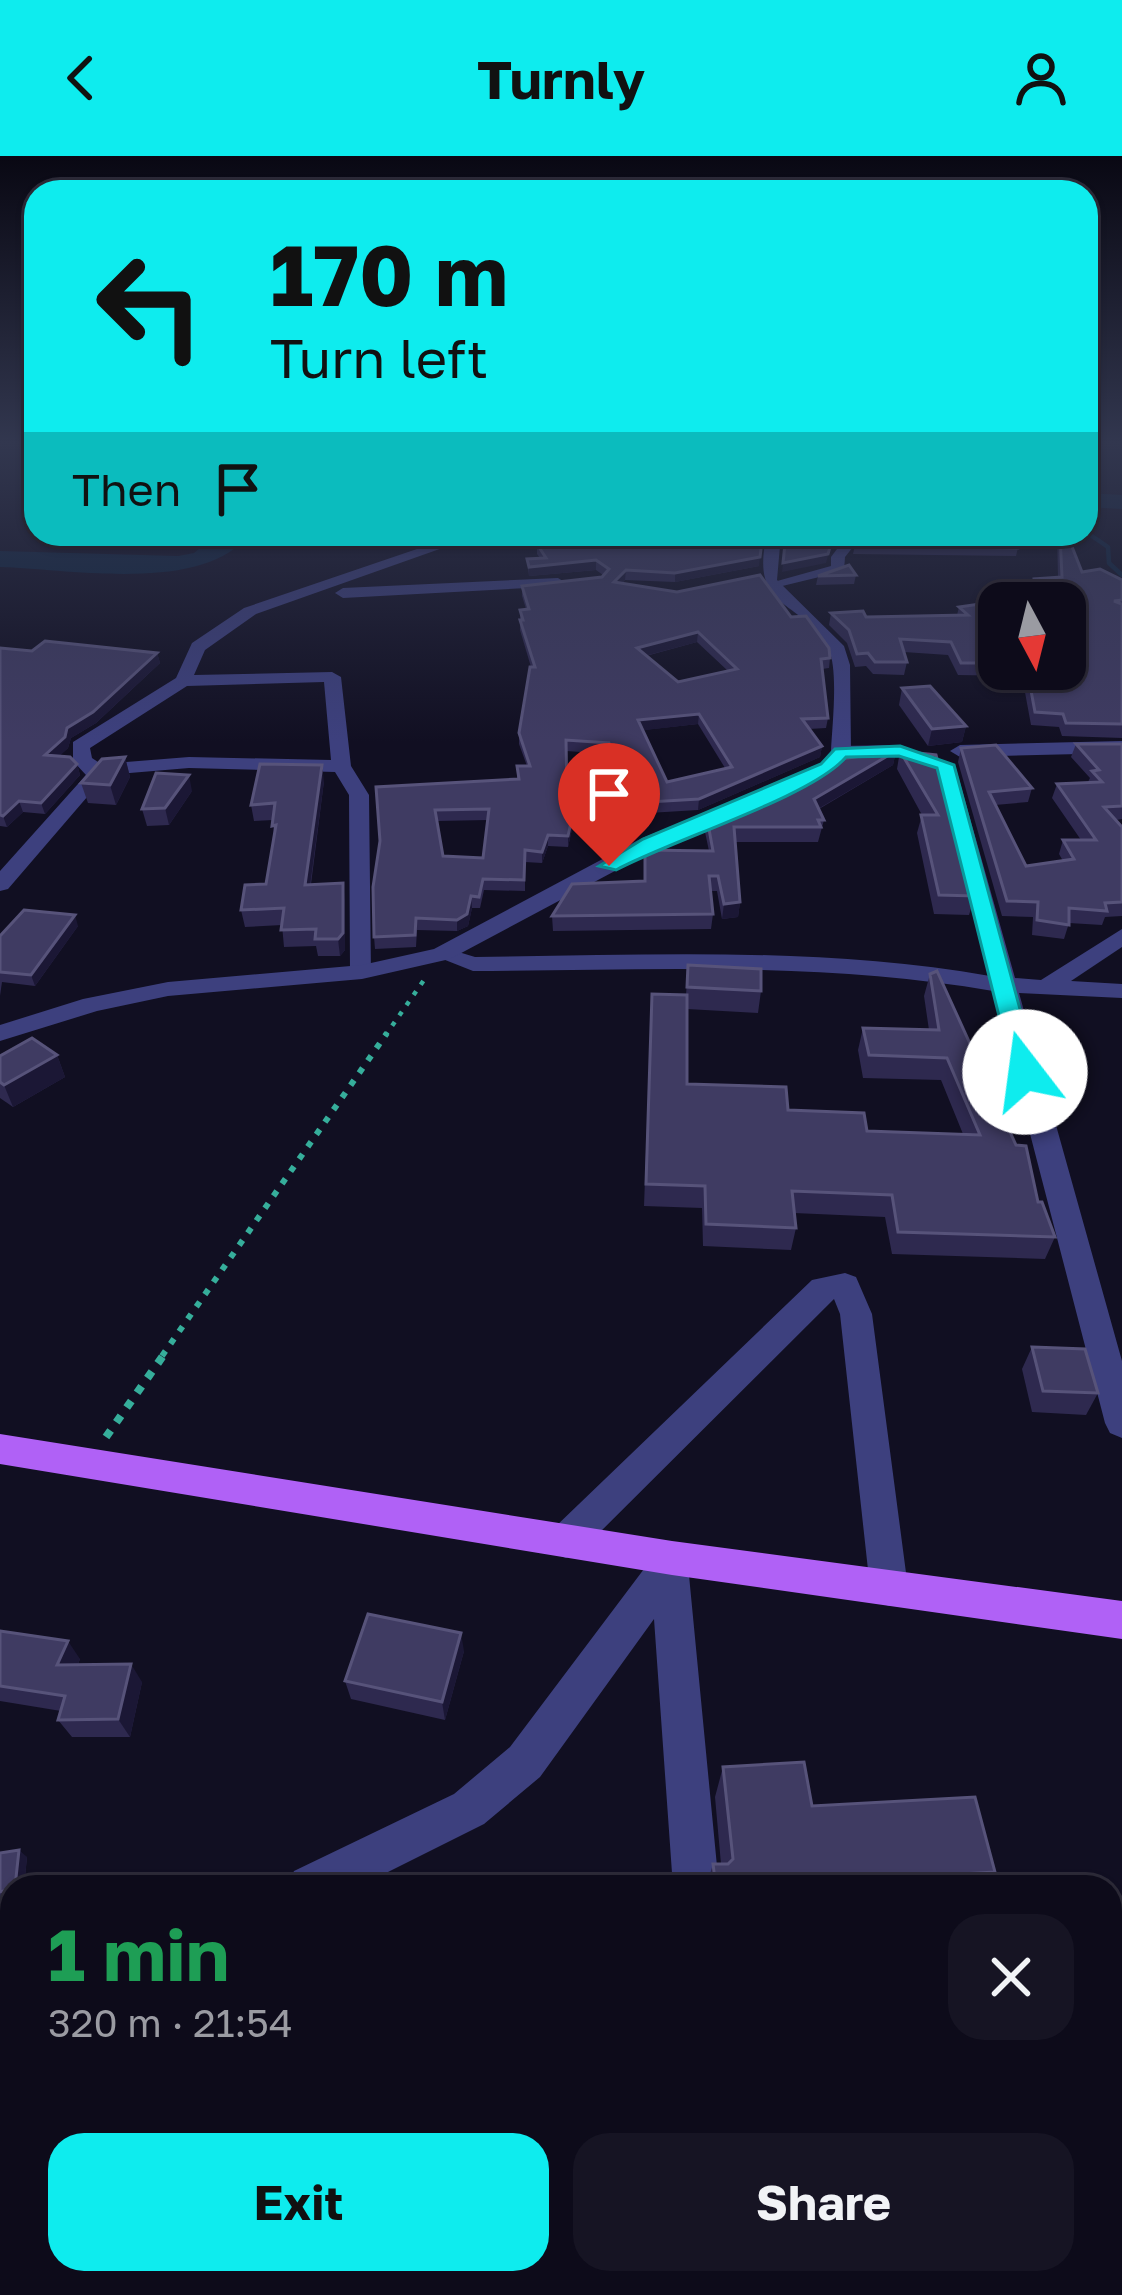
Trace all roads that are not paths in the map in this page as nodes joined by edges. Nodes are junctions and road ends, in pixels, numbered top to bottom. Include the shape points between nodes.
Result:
1 (443, 546) edge
2 (772, 546) edge
3 (847, 546) edge
4 (765, 580) junction
5 (574, 581) edge
6 (295, 595) junction
7 (183, 680) junction
8 (1122, 747) edge
9 (841, 752) junction
10 (915, 756) junction
11 (341, 766) junction
12 (97, 770) junction
13 (0, 884) edge
14 (1122, 936) edge
15 (442, 954) junction
16 (362, 972) junction
17 (1000, 985) junction
18 (1048, 986) junction
19 (1122, 991) edge
20 (0, 1033) edge
21 (1122, 1423) edge
22 (0, 1449) edge
23 (566, 1541) junction
24 (670, 1564) junction
25 (889, 1588) junction
26 (1122, 1620) edge
27 (334, 1875) edge
28 (695, 1875) edge

1 - 6 street
2 - 4 street
3 - 4 street via 838,568
4 - 9 street via 836,646
5 - 6 street
6 - 7 street via 250,611 198,647
7 - 11 street via 332,677
7 - 12 street via 80,746 83,761
8 - 10 street
9 - 10 street
9 - 15 street via 827,768 650,843
10 - 17 street via 945,765
11 - 12 street via 225,761
11 - 16 street via 359,795
12 - 13 street
14 - 18 street
15 - 16 street
15 - 17 street via 473,964 783,962
16 - 20 street via 168,988
17 - 18 street
17 - 21 street
18 - 19 street
22 - 23 main road
23 - 24 main road
23 - 25 street via 823,1289 845,1285 856,1314
24 - 25 main road
24 - 27 street via 525,1762 469,1809
24 - 28 street
25 - 26 main road

